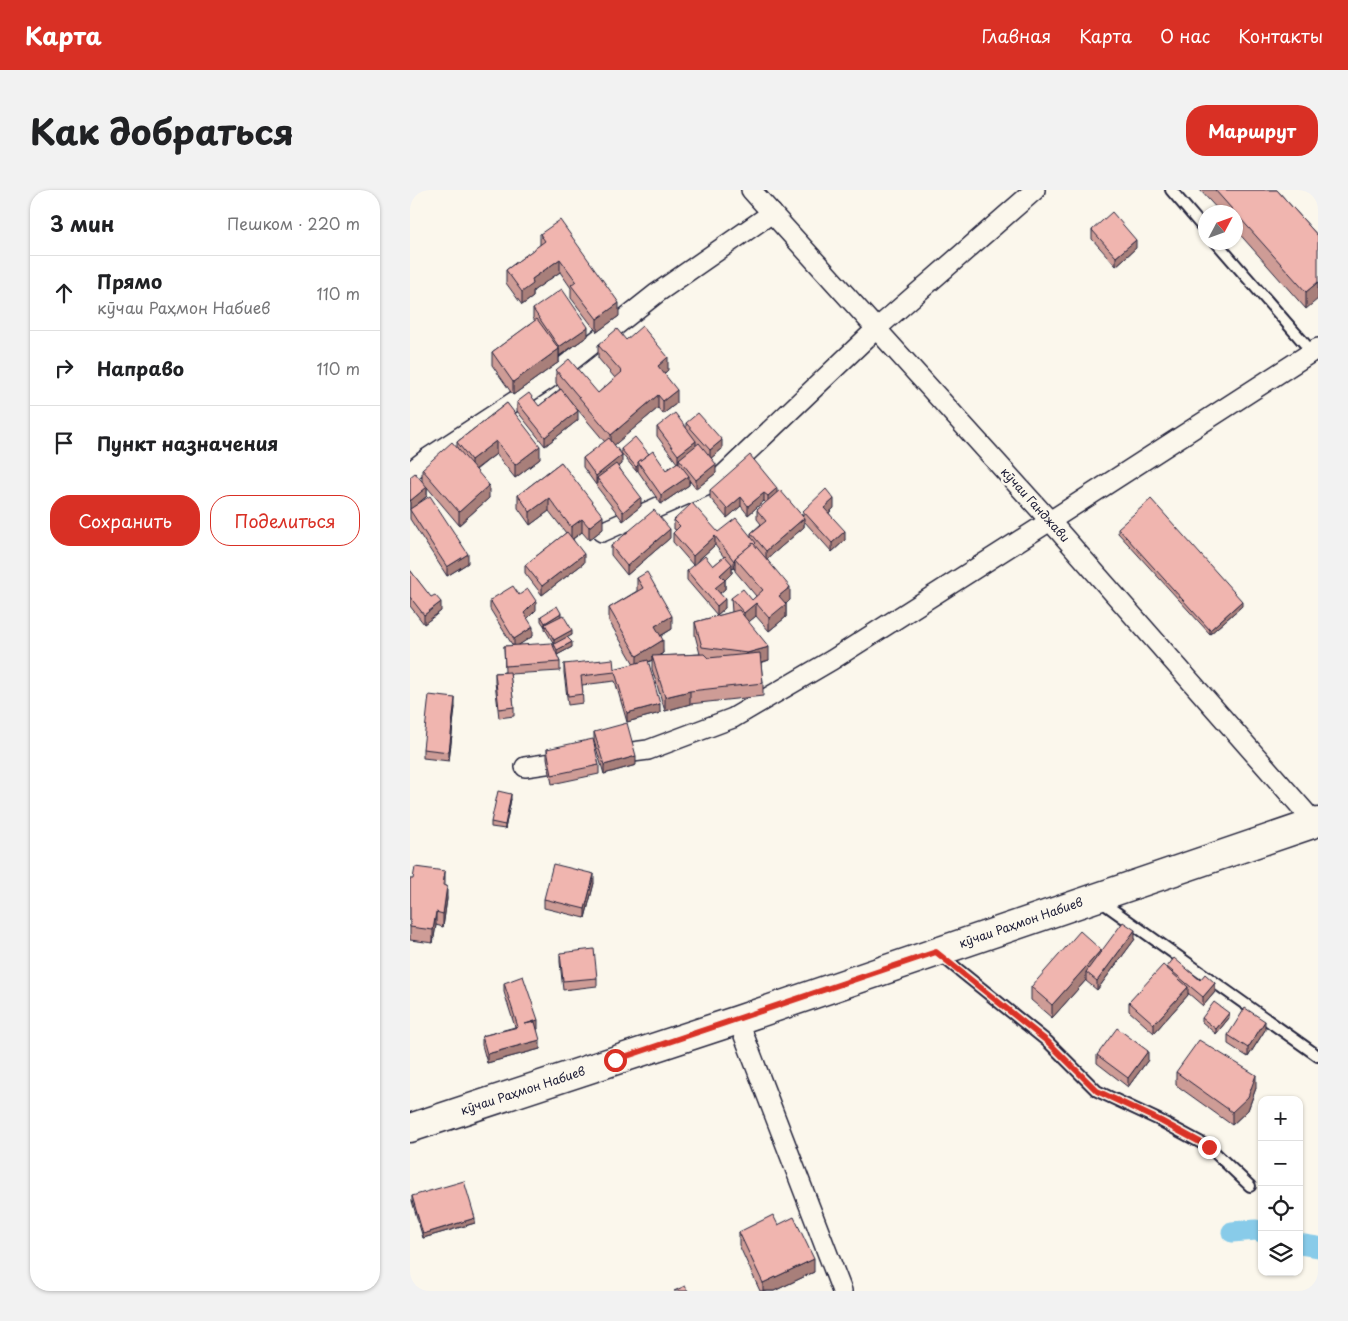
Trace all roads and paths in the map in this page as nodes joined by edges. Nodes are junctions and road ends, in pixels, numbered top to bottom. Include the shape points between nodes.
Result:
1 (751, 190) edge
2 (1035, 190) edge
3 (1171, 190) edge
4 (772, 213) junction
5 (1198, 222) edge
6 (1223, 250) edge
7 (876, 329) junction
8 (1315, 350) edge
9 (410, 472) edge
10 (1050, 521) junction
11 (602, 532) edge
12 (525, 767) dead end
13 (1317, 823) edge
14 (1096, 898) junction
15 (936, 952) junction
16 (738, 1020) junction
17 (1318, 1056) edge
18 (410, 1128) edge
19 (1250, 1186) dead end
20 (842, 1291) edge

1 - 4 street, кӯчаи Ганджави
2 - 7 street
3 - 5 lane
4 - 7 street, кӯчаи Ганджави
4 - 9 street via 657,293 547,380
6 - 8 lane
7 - 10 street, кӯчаи Ганджави
7 - 11 street via 717,481
8 - 10 street
10 - 12 street via 832,660 733,718 648,750
10 - 13 street, кӯчаи Ганджави
13 - 14 street, кӯчаи Раҳмон Набиев
14 - 15 street, кӯчаи Раҳмон Набиев
14 - 17 lane
15 - 16 street, кӯчаи Раҳмон Набиев
15 - 19 lane via 1048,1042 1097,1091 1209,1147
16 - 18 street, кӯчаи Раҳмон Набиев
16 - 20 street

